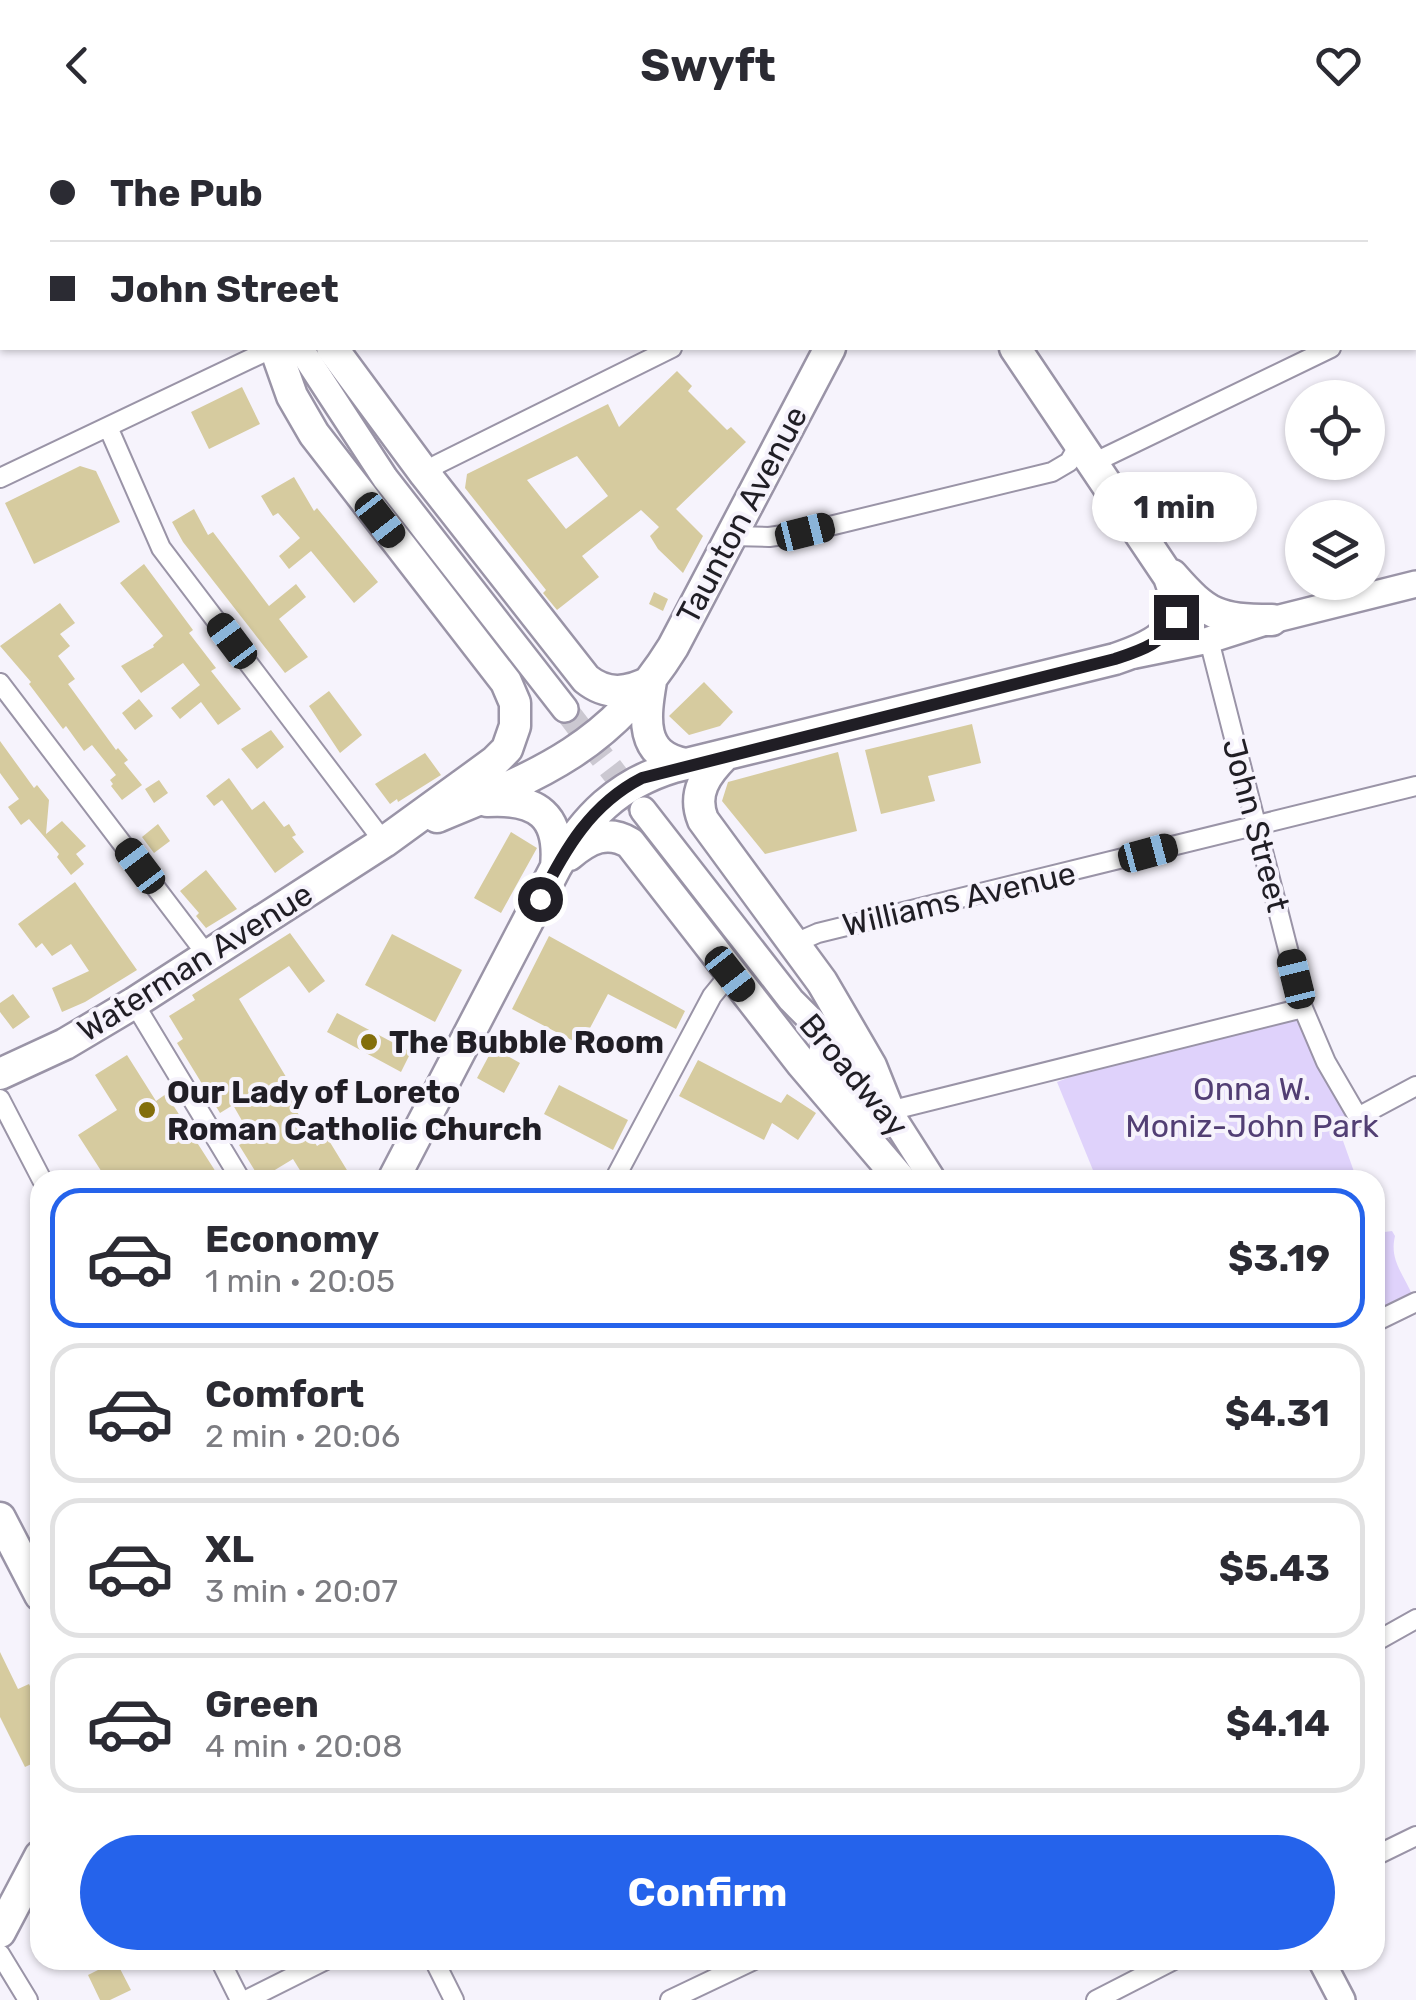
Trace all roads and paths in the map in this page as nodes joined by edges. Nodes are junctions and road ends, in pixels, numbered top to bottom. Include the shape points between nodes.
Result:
1 (271, 350) edge
2 (276, 350) edge
3 (277, 350) edge
4 (301, 350) edge
5 (333, 350) edge
6 (668, 350) edge
7 (829, 350) edge
8 (1016, 350) edge
9 (1326, 350) edge
10 (108, 427) junction
11 (1086, 453) junction
12 (425, 474) junction
13 (0, 478) edge
14 (384, 478) junction
15 (731, 536) junction
16 (1159, 561) junction
17 (1416, 584) edge
18 (1272, 620) junction
19 (1209, 640) junction
20 (1115, 659) junction
21 (651, 680) junction
22 (0, 682) edge
23 (564, 709) tunnel mouth
24 (725, 755) junction
25 (686, 764) junction
26 (1416, 786) edge
27 (470, 804) junction
28 (643, 810) tunnel mouth
29 (1255, 825) junction
30 (384, 842) junction
31 (556, 868) junction
32 (795, 943) junction
33 (207, 955) junction
34 (730, 974) junction
35 (791, 1000) junction
36 (134, 1002) junction
37 (1303, 1008) junction
38 (2, 1075) edge
39 (1416, 1086) edge
40 (889, 1111) junction
41 (38, 1170) edge
42 (235, 1170) edge
43 (398, 1170) edge
44 (619, 1170) edge
45 (896, 1170) edge
46 (898, 1170) edge
47 (927, 1170) edge
48 (1416, 1302) edge
49 (1385, 1317) edge
50 (0, 1518) edge
51 (30, 1576) edge
52 (1416, 1620) edge
53 (1385, 1637) edge
54 (1416, 1836) edge
55 (1385, 1851) edge
56 (30, 1875) edge
57 (0, 1932) edge
58 (0, 1954) edge
59 (226, 1970) edge
60 (305, 1970) edge
61 (439, 1970) edge
62 (733, 1970) edge
63 (1154, 1970) edge
64 (1326, 1970) edge
65 (28, 2000) edge
66 (243, 2000) edge
67 (454, 2000) edge
68 (670, 2000) edge
69 (1096, 2000) edge
70 (1342, 2000) edge

1 - 10 street
2 - 30 highway via 314,434 502,676 515,703 513,734 501,755
3 - 14 main road
4 - 14 main road
5 - 12 highway
6 - 12 street
7 - 15 highway, Taunton Avenue
8 - 11 highway
9 - 11 street
10 - 13 street
10 - 30 street via 161,548
11 - 15 street via 1052,472 805,532
11 - 16 highway
12 - 21 highway via 586,680 618,692
14 - 23 main road
15 - 21 highway, Taunton Avenue
16 - 18 highway via 1211,613
16 - 20 highway via 1174,590 1174,623 1155,642
17 - 18 main road
18 - 19 main road
19 - 20 main road
19 - 29 street, John Street
20 - 24 highway
21 - 25 highway via 648,736 662,754
21 - 27 highway, Taunton Avenue via 575,753
22 - 33 street
24 - 25 highway
24 - 32 highway via 702,783 700,812
25 - 31 highway via 642,778 606,801
26 - 29 street, Williams Avenue
27 - 30 highway, Taunton Avenue
27 - 31 highway via 508,801 537,809 556,832
28 - 35 main road
29 - 32 street, Williams Avenue
29 - 37 street, John Street
30 - 33 highway, Waterman Avenue
31 - 34 highway via 592,839 630,843
31 - 43 highway
32 - 40 highway via 863,1051
33 - 36 highway, Waterman Avenue
34 - 44 street
34 - 45 highway
35 - 40 main road, Broadway
35 - 46 main road, Broadway
36 - 38 highway, Waterman Avenue
36 - 42 street
37 - 39 street, John Street via 1358,1117
37 - 40 street
38 - 41 street
40 - 47 main road, Broadway
48 - 49 street
50 - 51 highway
52 - 53 street
54 - 55 street
56 - 57 highway
58 - 65 street
59 - 66 street
60 - 66 street
61 - 67 street
62 - 68 street
63 - 69 street
64 - 70 main road

